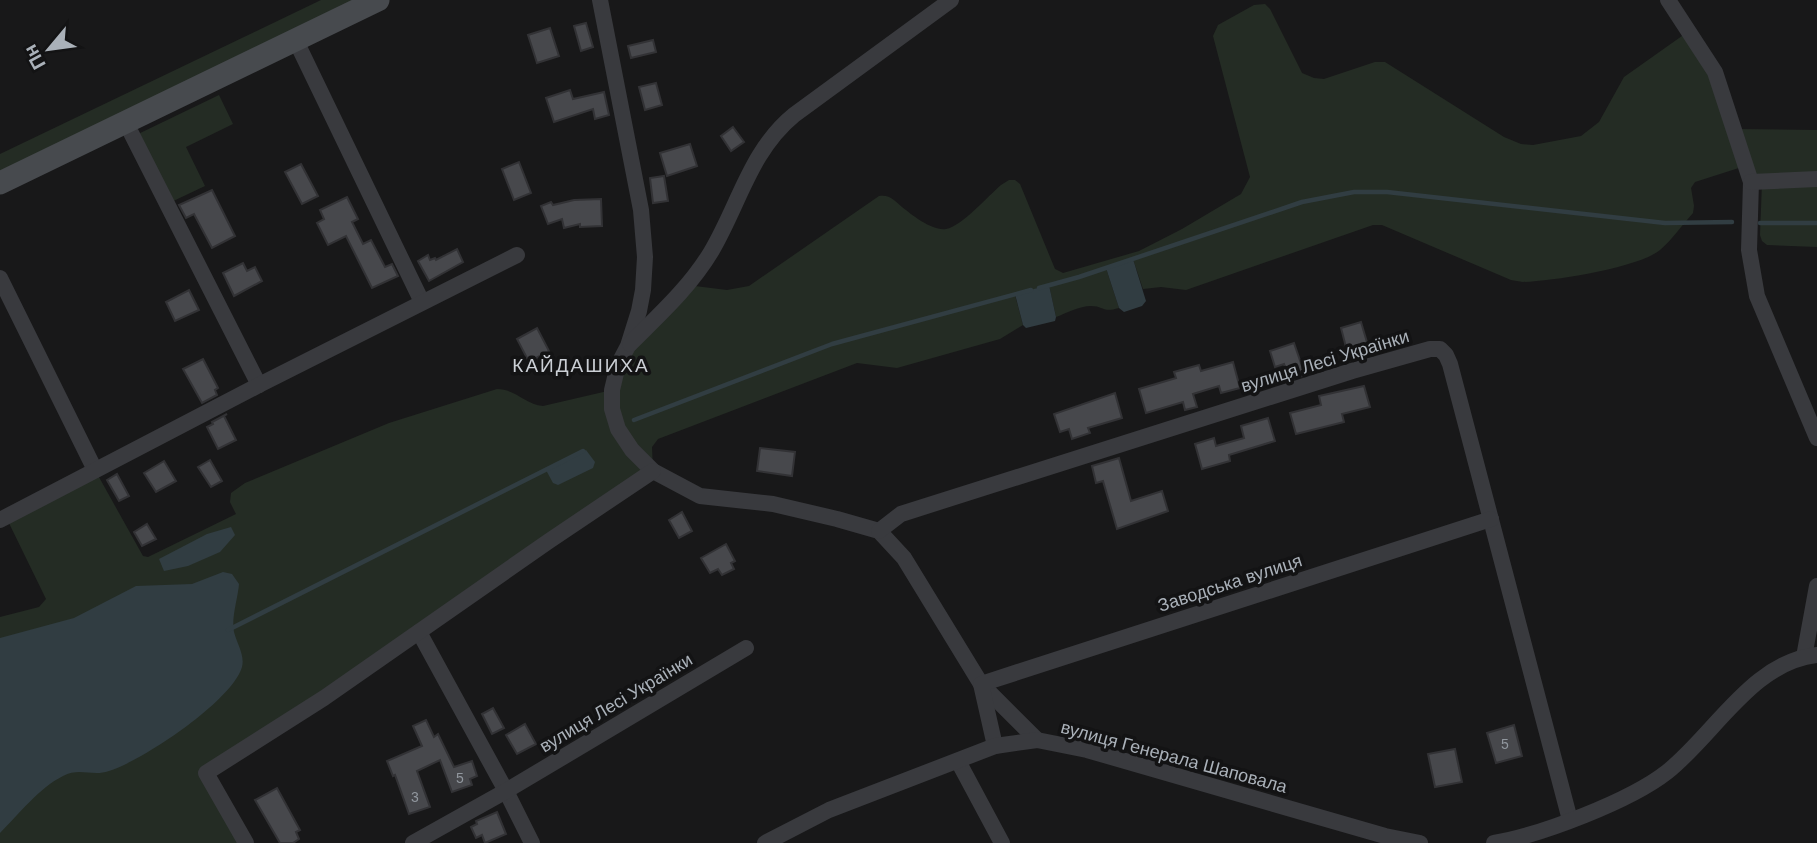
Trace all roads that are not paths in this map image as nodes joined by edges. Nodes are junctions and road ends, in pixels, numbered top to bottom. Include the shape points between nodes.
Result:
1 (378, 0) edge
2 (600, 0) edge
3 (951, 0) edge
4 (1668, 0) edge
5 (296, 41) junction
6 (126, 123) junction
7 (1817, 179) edge
8 (1751, 182) junction
9 (0, 183) edge
10 (517, 255) dead end
11 (0, 278) edge
12 (422, 302) junction
13 (628, 346) junction
14 (259, 385) junction
15 (1817, 438) edge
16 (95, 470) junction
17 (653, 471) junction
18 (1491, 519) junction
19 (0, 520) edge
20 (879, 531) junction
21 (1817, 586) edge
22 (419, 632) junction
23 (746, 648) dead end
24 (1810, 656) edge
25 (981, 684) junction
26 (1037, 740) junction
27 (995, 746) junction
28 (958, 761) junction
29 (506, 791) junction
30 (1570, 820) junction
31 (1522, 841) edge
32 (246, 843) edge
33 (413, 843) edge
34 (532, 843) edge
35 (765, 843) edge
36 (1002, 843) edge
37 (1420, 843) edge
38 (1494, 843) edge

1 - 5 main road
2 - 13 street via 644,237 643,290
3 - 13 street via 773,135 756,159 712,251 680,293
4 - 8 street via 1715,72
5 - 6 main road
5 - 12 street
6 - 9 main road
6 - 14 street
7 - 8 street
8 - 15 street via 1749,250 1757,296
10 - 12 street
11 - 16 street
12 - 14 street
13 - 17 street via 618,365 612,409 618,429
14 - 16 street
16 - 19 street
17 - 20 street via 700,496 773,504
17 - 22 street
18 - 20 street, вулиця Лесі Українки via 1450,363 1440,349 1430,349 901,514
18 - 25 street, Заводська вулиця
18 - 30 street, вулиця Лесі Українки
20 - 25 street via 904,558
21 - 24 street
22 - 29 street
22 - 32 street via 206,773
23 - 29 street, вулиця Лесі Українки
24 - 30 street via 1756,684 1659,778
25 - 26 street
25 - 27 street
26 - 27 street, вулиця Генерала Шаповала
26 - 37 street, вулиця Генерала Шаповала
27 - 28 street, вулиця Генерала Шаповала
28 - 35 street, вулиця Генерала Шаповала via 829,810
28 - 36 street
29 - 33 street, вулиця Лесі Українки
29 - 34 street
30 - 31 street
31 - 38 street

